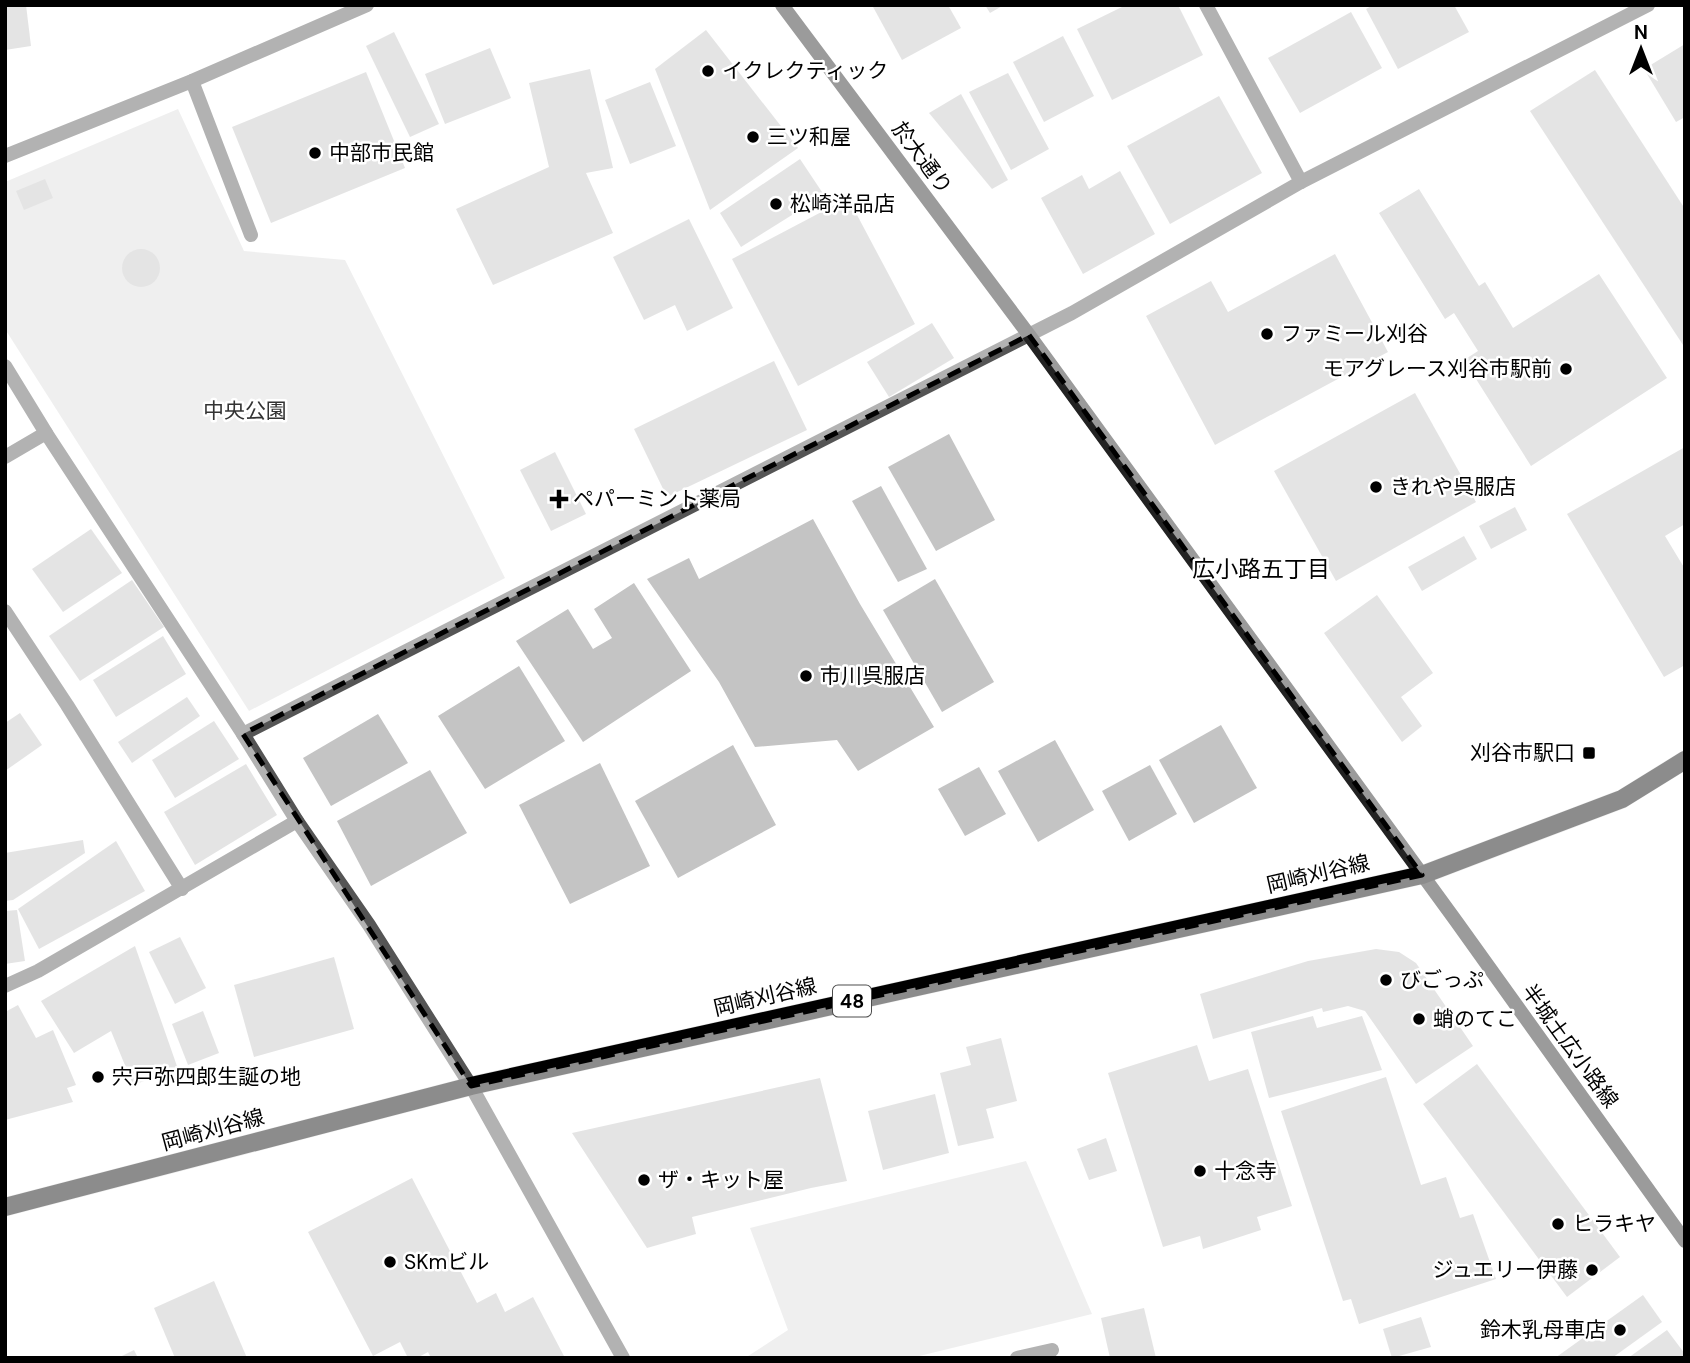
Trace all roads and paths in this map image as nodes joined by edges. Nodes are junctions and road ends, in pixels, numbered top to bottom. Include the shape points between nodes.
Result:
1 (367, 5) edge
2 (782, 5) edge
3 (1206, 5) edge
4 (1648, 5) edge
5 (192, 81) junction
6 (5, 156) edge
7 (1301, 182) junction
8 (251, 235) dead end
9 (1029, 335) junction
10 (5, 366) edge
11 (47, 433) junction
12 (5, 457) edge
13 (5, 611) edge
14 (243, 734) junction
15 (1685, 761) edge
16 (297, 821) junction
17 (1422, 875) junction
18 (182, 889) junction
19 (5, 986) edge
20 (471, 1086) junction
21 (5, 1207) edge
22 (1685, 1241) edge
23 (1052, 1350) dead end
24 (623, 1358) edge
25 (1017, 1358) edge

1 - 5 street
2 - 9 street, 於大通り
3 - 7 street
4 - 7 street
5 - 6 street
5 - 8 street
7 - 9 street
9 - 14 street
9 - 17 street, 於大通り
10 - 11 street
11 - 12 street
11 - 14 street
13 - 18 street
14 - 16 street
15 - 17 main road, 岡崎刈谷線 / 48 via 1622,799
16 - 18 street
16 - 20 street
17 - 20 main road, 岡崎刈谷線 / 48
17 - 22 street, 半城土広小路線
18 - 19 street
20 - 21 main road, 岡崎刈谷線 / 48
20 - 24 street
23 - 25 street

